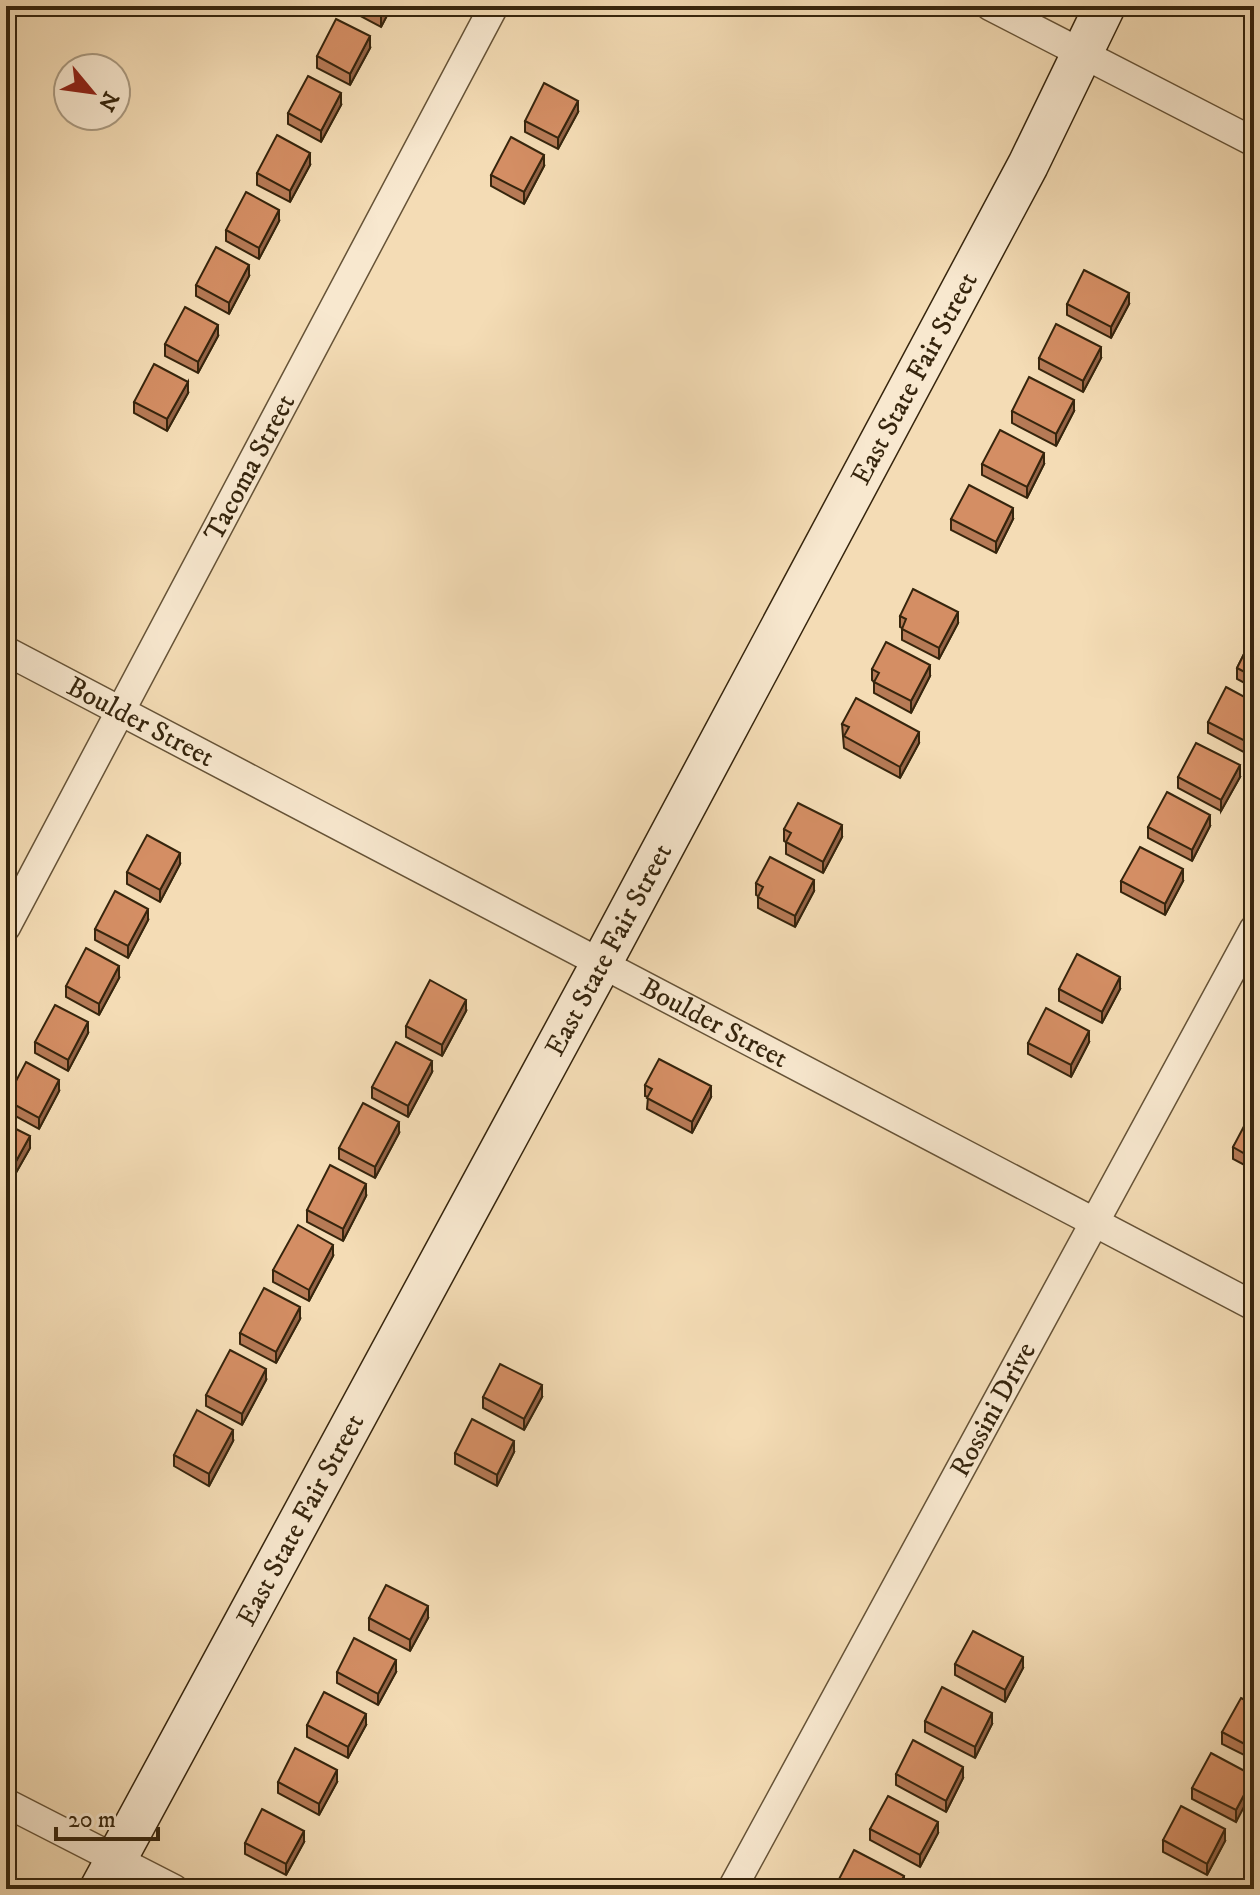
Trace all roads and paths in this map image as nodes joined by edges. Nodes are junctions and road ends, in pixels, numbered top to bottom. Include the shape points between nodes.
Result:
1 (494, 6) edge
2 (990, 6) edge
3 (1105, 6) edge
4 (1081, 53) junction
5 (1254, 142) edge
6 (6, 651) edge
7 (120, 711) junction
8 (6, 927) edge
9 (1254, 929) edge
10 (601, 964) junction
11 (1096, 1223) junction
12 (1254, 1306) edge
13 (6, 1803) edge
14 (108, 1874) edge
15 (174, 1889) edge
16 (732, 1889) edge

1 - 7 street, Tacoma Street
2 - 4 street
3 - 4 street, East State Fair Street
4 - 5 street
4 - 10 street, East State Fair Street via 1028,165
6 - 7 street, Boulder Street
7 - 8 street, Tacoma Street
7 - 10 street, Boulder Street
9 - 11 street, Rossini Drive
10 - 11 street, Boulder Street
10 - 14 street, East State Fair Street
11 - 12 street, Boulder Street
11 - 16 street, Rossini Drive
13 - 14 street
14 - 15 street

